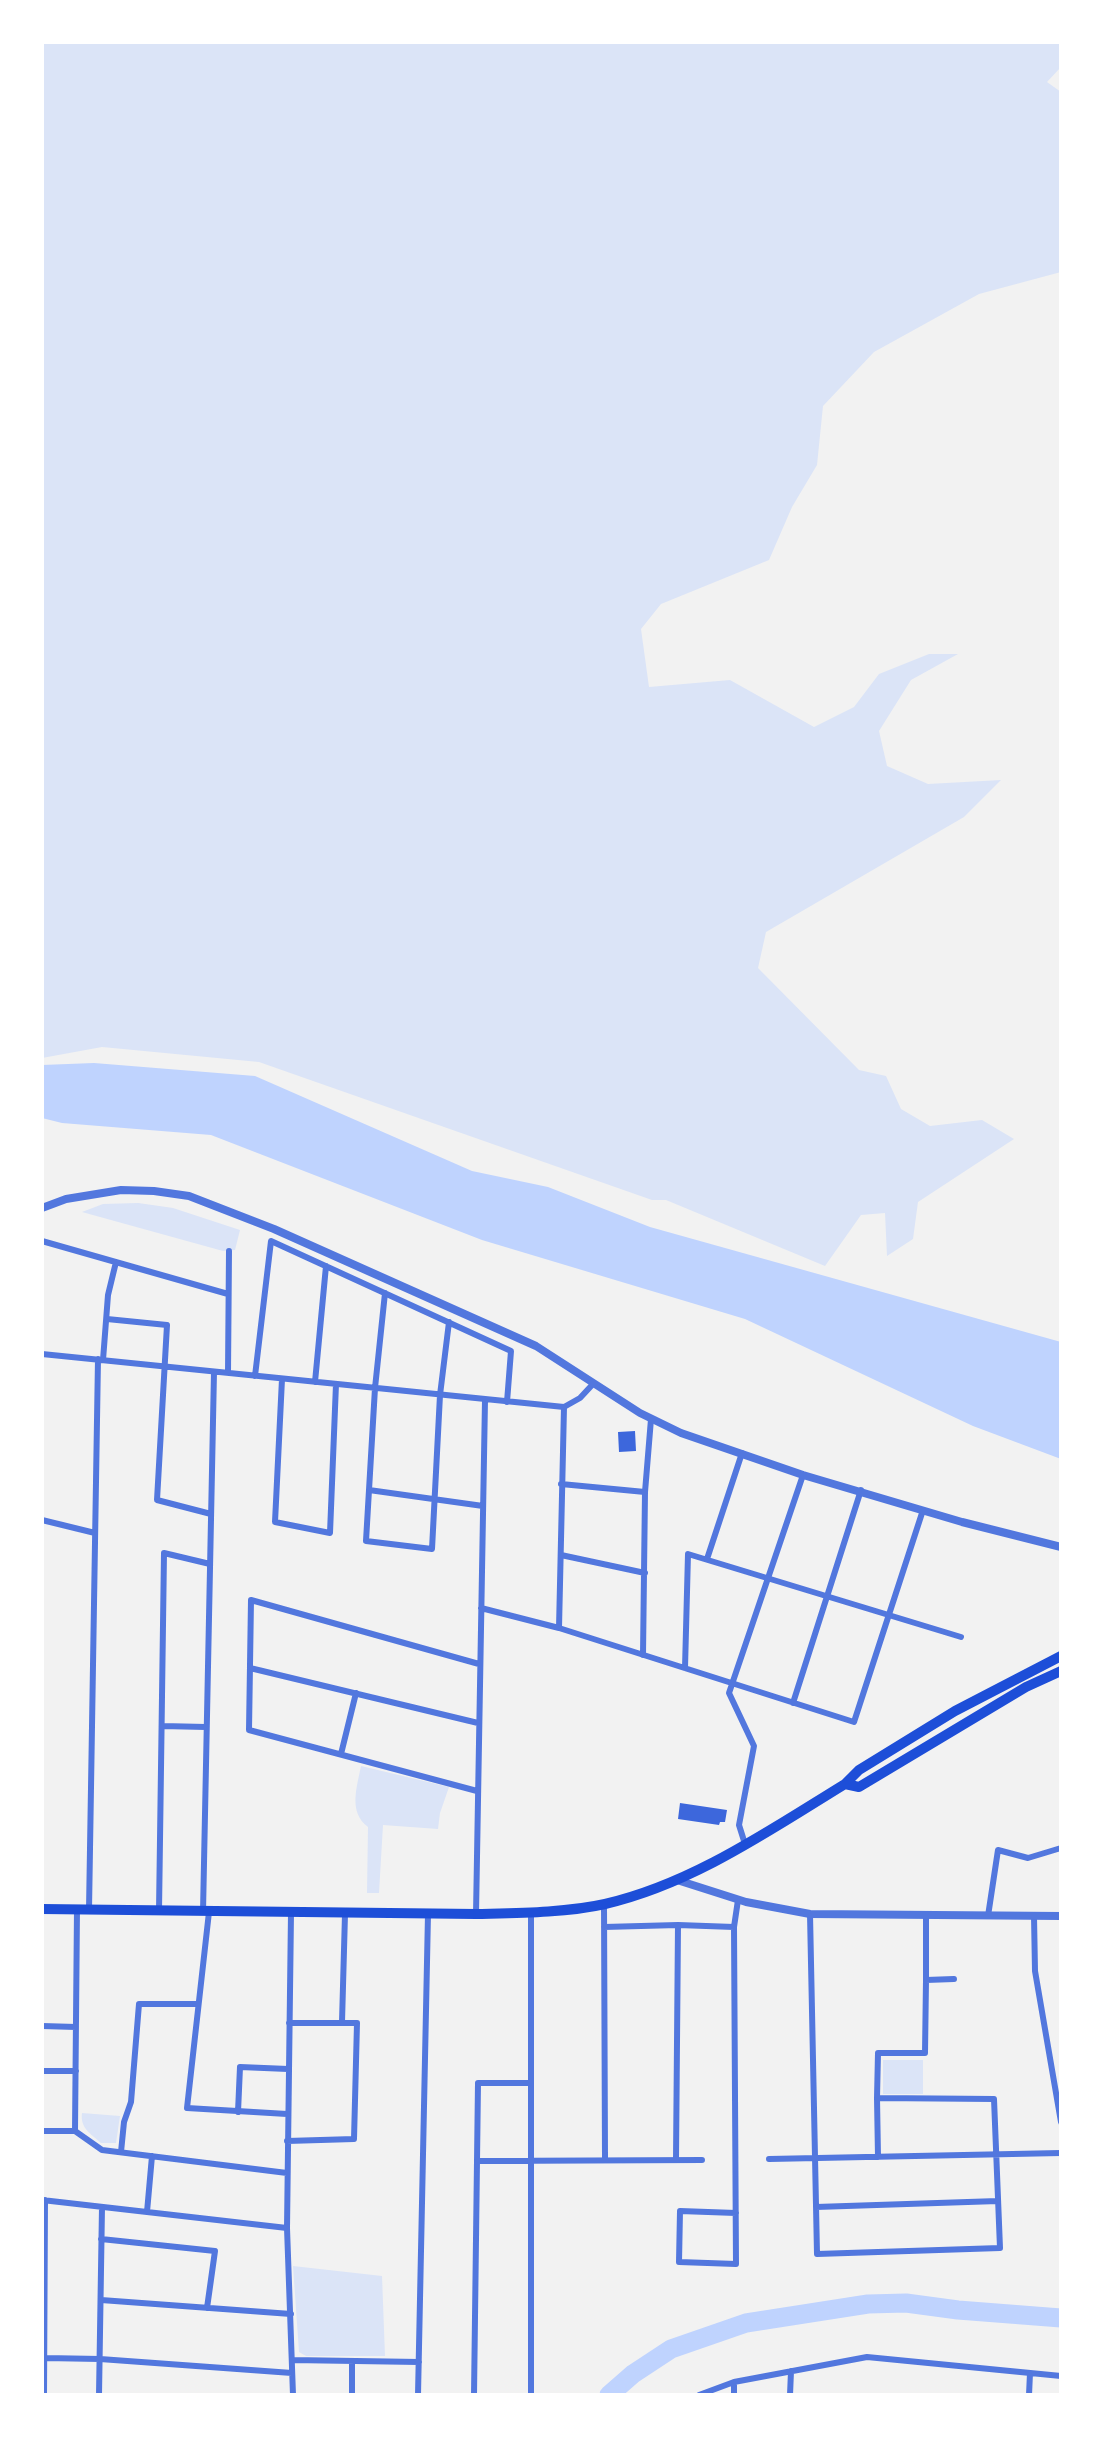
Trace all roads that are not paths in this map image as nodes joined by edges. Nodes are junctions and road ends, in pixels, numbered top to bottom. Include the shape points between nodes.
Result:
1 (42, 1208) edge
2 (42, 1241) edge
3 (229, 1251) dead end
4 (116, 1262) junction
5 (326, 1266) junction
6 (386, 1293) junction
7 (228, 1294) junction
8 (107, 1319) junction
9 (449, 1322) junction
10 (42, 1353) edge
11 (100, 1360) junction
12 (164, 1366) junction
13 (214, 1372) junction
14 (228, 1373) junction
15 (255, 1376) junction
16 (282, 1379) junction
17 (315, 1382) junction
18 (336, 1384) junction
19 (593, 1384) junction
20 (375, 1388) junction
21 (440, 1395) junction
22 (485, 1400) junction
23 (507, 1402) junction
24 (564, 1407) junction
25 (651, 1419) junction
26 (741, 1453) junction
27 (803, 1475) junction
28 (561, 1484) junction
29 (369, 1490) junction
30 (861, 1490) junction
31 (645, 1492) junction
32 (435, 1499) junction
33 (483, 1506) junction
34 (923, 1510) junction
35 (211, 1514) junction
36 (42, 1520) edge
37 (95, 1533) junction
38 (1061, 1547) edge
39 (561, 1555) junction
40 (707, 1559) junction
41 (210, 1564) junction
42 (645, 1573) junction
43 (767, 1578) junction
44 (827, 1596) junction
45 (481, 1608) junction
46 (890, 1616) junction
47 (559, 1628) junction
48 (961, 1637) dead end
49 (643, 1655) junction
50 (1061, 1657) edge
51 (480, 1664) junction
52 (250, 1668) junction
53 (685, 1668) junction
54 (1061, 1671) edge
55 (732, 1684) junction
56 (356, 1693) junction
57 (793, 1703) junction
58 (478, 1723) junction
59 (162, 1726) junction
60 (206, 1727) junction
61 (341, 1754) junction
62 (845, 1784) junction
63 (477, 1791) junction
64 (744, 1844) junction
65 (1061, 1848) edge
66 (676, 1880) junction
67 (738, 1900) junction
68 (604, 1904) junction
69 (42, 1909) edge
70 (83, 1909) junction
71 (159, 1911) junction
72 (206, 1912) junction
73 (531, 1912) junction
74 (291, 1913) junction
75 (345, 1914) junction
76 (428, 1914) junction
77 (476, 1914) junction
78 (810, 1914) junction
79 (926, 1916) junction
80 (988, 1916) junction
81 (1034, 1916) junction
82 (1061, 1916) edge
83 (678, 1925) junction
84 (604, 1927) junction
85 (734, 1927) junction
86 (954, 1979) dead end
87 (926, 1980) junction
88 (197, 2004) junction
89 (342, 2022) junction
90 (289, 2023) junction
91 (42, 2026) edge
92 (76, 2027) junction
93 (288, 2069) junction
94 (42, 2071) edge
95 (76, 2071) junction
96 (531, 2083) junction
97 (877, 2098) junction
98 (237, 2112) junction
99 (287, 2114) junction
100 (1061, 2122) edge
101 (42, 2130) edge
102 (75, 2131) junction
103 (287, 2141) junction
104 (121, 2152) junction
105 (1061, 2153) edge
106 (997, 2154) junction
107 (152, 2155) junction
108 (878, 2157) junction
109 (816, 2158) junction
110 (769, 2159) dead end
111 (531, 2160) junction
112 (605, 2160) junction
113 (676, 2160) junction
114 (702, 2160) dead end
115 (477, 2161) junction
116 (287, 2173) junction
117 (44, 2200) edge
118 (999, 2201) junction
119 (102, 2207) junction
120 (816, 2207) junction
121 (147, 2212) junction
122 (736, 2213) junction
123 (287, 2228) junction
124 (101, 2239) junction
125 (43, 2271) edge
126 (101, 2300) junction
127 (207, 2308) junction
128 (290, 2314) junction
129 (45, 2358) junction
130 (100, 2359) junction
131 (292, 2360) junction
132 (352, 2361) junction
133 (419, 2362) junction
134 (791, 2371) junction
135 (292, 2373) junction
136 (1030, 2373) junction
137 (1061, 2376) edge
138 (734, 2382) junction
139 (44, 2395) edge
140 (99, 2395) edge
141 (293, 2395) edge
142 (352, 2395) edge
143 (418, 2395) edge
144 (474, 2395) edge
145 (531, 2395) edge
146 (699, 2395) edge
147 (734, 2395) edge
148 (790, 2395) edge
149 (1029, 2395) edge

1 - 19 street via 121,1190 189,1196 536,1346
2 - 4 street
3 - 7 street
4 - 7 street
4 - 8 street
5 - 6 street
5 - 15 street via 271,1241
5 - 17 street
6 - 9 street
6 - 20 street
7 - 14 street
8 - 11 street
8 - 12 street via 167,1325
9 - 21 street
9 - 23 street via 511,1351
10 - 11 street
11 - 12 street
11 - 37 street
12 - 13 street
12 - 35 street via 157,1500
13 - 14 street
13 - 35 street
14 - 15 street
15 - 16 street
16 - 17 street
16 - 18 street via 275,1522 330,1533
17 - 18 street
18 - 20 street
19 - 24 street
19 - 25 street
20 - 21 street
20 - 29 street
21 - 22 street
21 - 32 street
22 - 23 street
22 - 33 street
23 - 24 street
24 - 28 street
25 - 26 street
25 - 31 street
26 - 27 street
26 - 40 street
27 - 30 street
27 - 43 street
28 - 31 street
28 - 39 street
29 - 32 street
29 - 32 street via 366,1541 432,1549
30 - 34 street
30 - 44 street
31 - 42 street
32 - 33 street
33 - 45 street
34 - 38 street
34 - 46 street
35 - 41 street
36 - 37 street
37 - 70 street
39 - 42 street
39 - 47 street
40 - 43 street
40 - 53 street via 688,1554
41 - 59 street via 164,1553
41 - 60 street
42 - 49 street
43 - 44 street
43 - 55 street
44 - 46 street
44 - 57 street
45 - 47 street
45 - 51 street
46 - 48 street
46 - 57 street via 854,1722
47 - 49 street
49 - 53 street
50 - 62 highway via 955,1711 859,1770
51 - 52 street via 251,1600
51 - 58 street
52 - 56 street
52 - 61 street via 249,1730
53 - 55 street
54 - 62 highway via 859,1787
55 - 57 street
55 - 64 street via 729,1693 754,1746 739,1825
56 - 58 street
56 - 61 street
58 - 63 street
59 - 60 street
59 - 71 street
60 - 72 street
61 - 63 street
62 - 64 highway
63 - 77 street
64 - 66 highway
65 - 80 street via 1028,1858 998,1850
66 - 67 street
66 - 68 highway
67 - 78 street
67 - 85 street
68 - 73 highway
68 - 84 street
69 - 70 highway
70 - 71 highway
70 - 92 street
71 - 72 highway
72 - 74 highway
72 - 88 street
73 - 77 highway
73 - 96 street
74 - 75 highway
74 - 90 street
75 - 76 highway
75 - 89 street
76 - 77 highway
76 - 133 street
78 - 79 street
78 - 109 street
79 - 80 street
79 - 87 street
80 - 81 street
81 - 82 street
81 - 100 street via 1035,1971
83 - 84 street
83 - 85 street
83 - 113 street
84 - 112 street
85 - 122 street
86 - 87 street
87 - 97 street via 925,2053 878,2053
88 - 98 street via 187,2108
88 - 104 street via 139,2004 131,2102
89 - 90 street
89 - 103 street via 357,2022 354,2139
90 - 93 street
91 - 92 street
92 - 95 street
93 - 98 street via 240,2067
93 - 99 street
94 - 95 street
95 - 102 street
96 - 111 street
96 - 115 street via 478,2083
97 - 106 street via 994,2099
97 - 108 street
98 - 99 street
99 - 103 street
101 - 102 street
102 - 104 street via 102,2150
103 - 116 street
104 - 107 street
105 - 106 street
106 - 108 street
106 - 118 street
107 - 116 street
107 - 121 street
108 - 109 street
109 - 110 street
109 - 120 street
111 - 112 street
111 - 115 street
111 - 145 street
112 - 113 street
113 - 114 street
115 - 144 street
116 - 123 street
117 - 119 street
117 - 125 street
118 - 120 street
118 - 120 street via 1000,2248 817,2254
119 - 121 street
119 - 124 street
121 - 123 street
122 - 122 street via 680,2211 679,2262 736,2264
123 - 128 street
124 - 126 street
124 - 127 street via 215,2251
125 - 129 street
126 - 127 street
126 - 130 street
127 - 128 street
128 - 131 street
129 - 130 street
129 - 139 street
130 - 135 street
130 - 140 street
131 - 132 street
131 - 135 street
132 - 133 street
132 - 142 street
133 - 143 street
134 - 136 street via 867,2357
134 - 138 street
134 - 148 street
135 - 141 street
136 - 137 street
136 - 149 street
138 - 146 street
138 - 147 street

